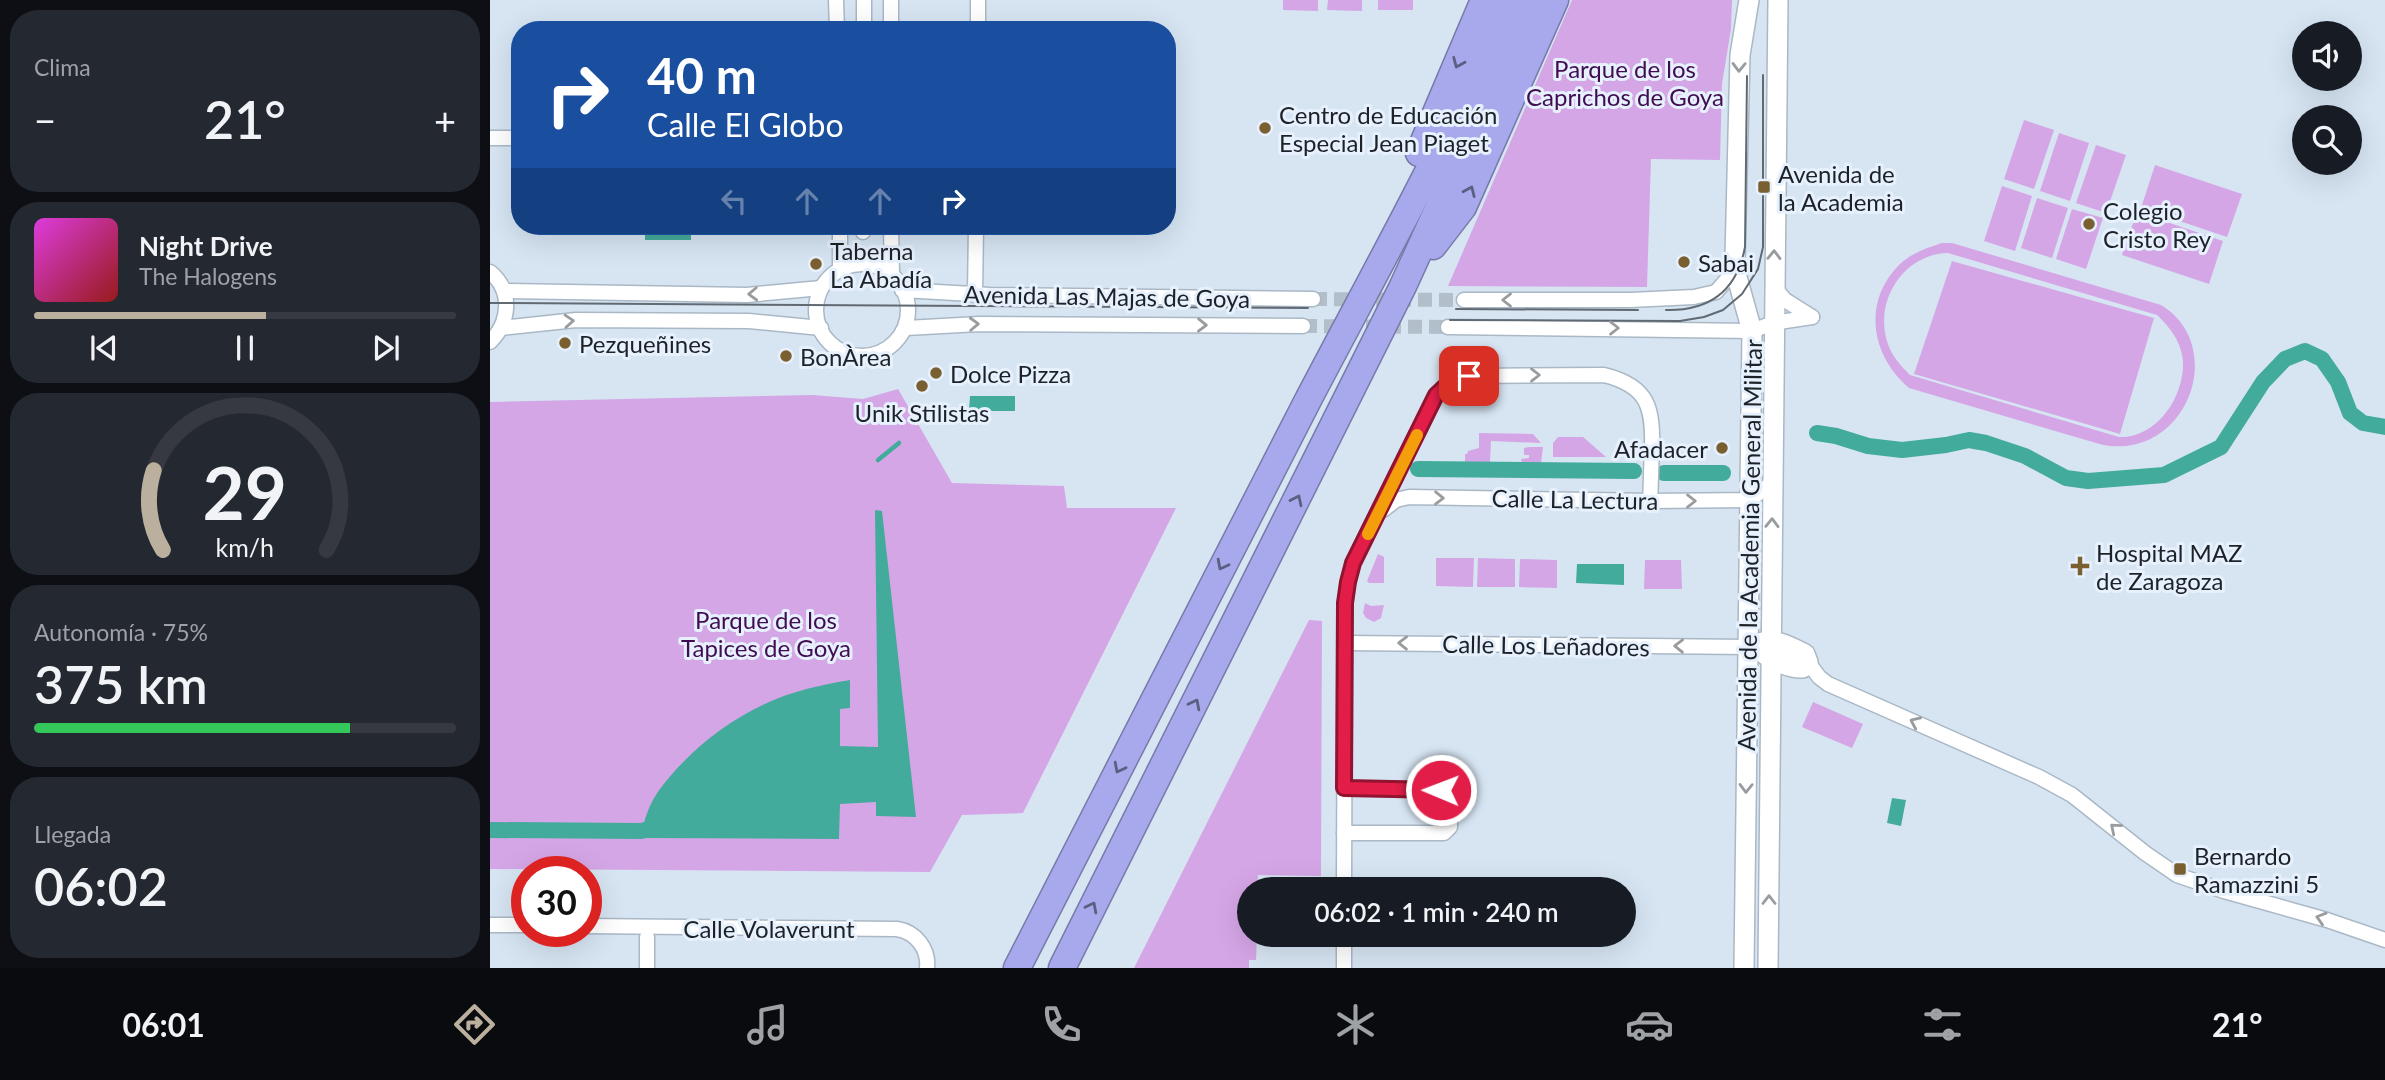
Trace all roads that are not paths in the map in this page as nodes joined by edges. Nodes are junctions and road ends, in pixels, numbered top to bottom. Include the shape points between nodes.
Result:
1 (836, 0) edge
2 (864, 0) edge
3 (891, 0) edge
4 (978, 0) edge
5 (1484, 0) edge
6 (1508, 0) edge
7 (1529, 0) edge
8 (1555, 0) edge
9 (1749, 0) edge
10 (1778, 0) edge
11 (837, 21) edge
12 (864, 21) edge
13 (891, 21) edge
14 (978, 21) edge
15 (490, 138) edge
16 (511, 138) edge
17 (840, 235) edge
18 (891, 235) edge
19 (976, 235) edge
20 (841, 270) junction
21 (1735, 270) junction
22 (490, 272) edge
23 (892, 274) junction
24 (1403, 286) junction
25 (1773, 287) junction
26 (821, 288) junction
27 (902, 290) junction
28 (504, 291) junction
29 (975, 295) junction
30 (1313, 299) tunnel mouth
31 (1464, 300) tunnel mouth
32 (1773, 323) junction
33 (1303, 326) tunnel mouth
34 (1448, 327) tunnel mouth
35 (501, 328) junction
36 (821, 328) junction
37 (906, 328) junction
38 (1752, 331) junction
39 (490, 342) edge
40 (1310, 396) junction
41 (1773, 482) junction
42 (1749, 500) junction
43 (1650, 501) junction
44 (1377, 516) junction
45 (1345, 643) junction
46 (1762, 647) junction
47 (1808, 662) joint
48 (1344, 788) junction
49 (1344, 834) junction
50 (1344, 877) edge
51 (490, 925) edge
52 (511, 925) edge
53 (602, 926) edge
54 (647, 937) dead end
55 (2385, 940) edge
56 (1344, 947) edge
57 (646, 968) edge
58 (927, 968) edge
59 (1017, 968) edge
60 (1062, 968) edge
61 (1344, 968) edge
62 (1744, 968) edge
63 (1768, 968) edge

1 - 11 street
2 - 12 street
3 - 13 street
4 - 14 street
5 -> 40 highway via 1423,146 1320,352
6 - 40 highway via 1406,219
7 - 24 highway
24 -> 8 highway via 1463,207
9 -> 21 main road, Avenida de la Academia General Militar via 1740,55
25 -> 10 main road, Avenida de la Academia General Militar
15 - 16 street
17 - 20 street
18 - 23 street
19 - 29 street
20 - 23 street via 870,265
20 - 26 street
21 -> 31 street via 1716,292 1695,297
21 - 38 main road, Avenida de la Academia General Militar
22 - 28 street
23 - 27 street
60 -> 24 highway
25 - 32 main road, Avenida de la Academia General Militar
25 - 32 street via 1812,317
26 -> 28 street via 747,295
26 - 36 street via 816,306
27 - 29 street, Avenida Las Majas de Goya
27 - 37 street
28 - 35 street via 506,312
29 - 30 street, Avenida Las Majas de Goya
32 - 38 street
32 - 41 main road, Avenida de la Academia General Militar
37 -> 33 street, Avenida Las Majas de Goya via 979,324
34 -> 38 street
35 -> 36 street via 576,320 749,321
35 - 39 street
36 - 37 street via 833,345 860,357 885,351
38 - 42 main road, Avenida de la Academia General Militar
40 -> 59 highway
41 - 42 street
46 -> 41 main road, Avenida de la Academia General Militar
43 -> 42 street, Calle La Lectura
42 - 46 main road, Avenida de la Academia General Militar via 1749,550
44 -> 43 street, Calle La Lectura via 1396,500 1409,497
44 -> 43 street via 1436,395 1450,382 1469,376 1604,375 1636,389 1651,415
44 - 45 street via 1348,582
46 -> 45 street, Calle Los Leñadores
45 - 48 street
46 - 47 main road via 1796,669
46 -> 62 main road, Avenida de la Academia General Militar
63 -> 46 main road, Avenida de la Academia General Militar
55 -> 47 street via 2177,875 2072,795 1828,684
48 - 49 street
48 - 49 street via 1441,790 1450,799 1450,827 1444,833
49 - 50 street
51 - 52 street
53 - 58 street, Calle Volaverunt via 897,929 911,934 922,946
54 - 57 street
56 - 61 street

